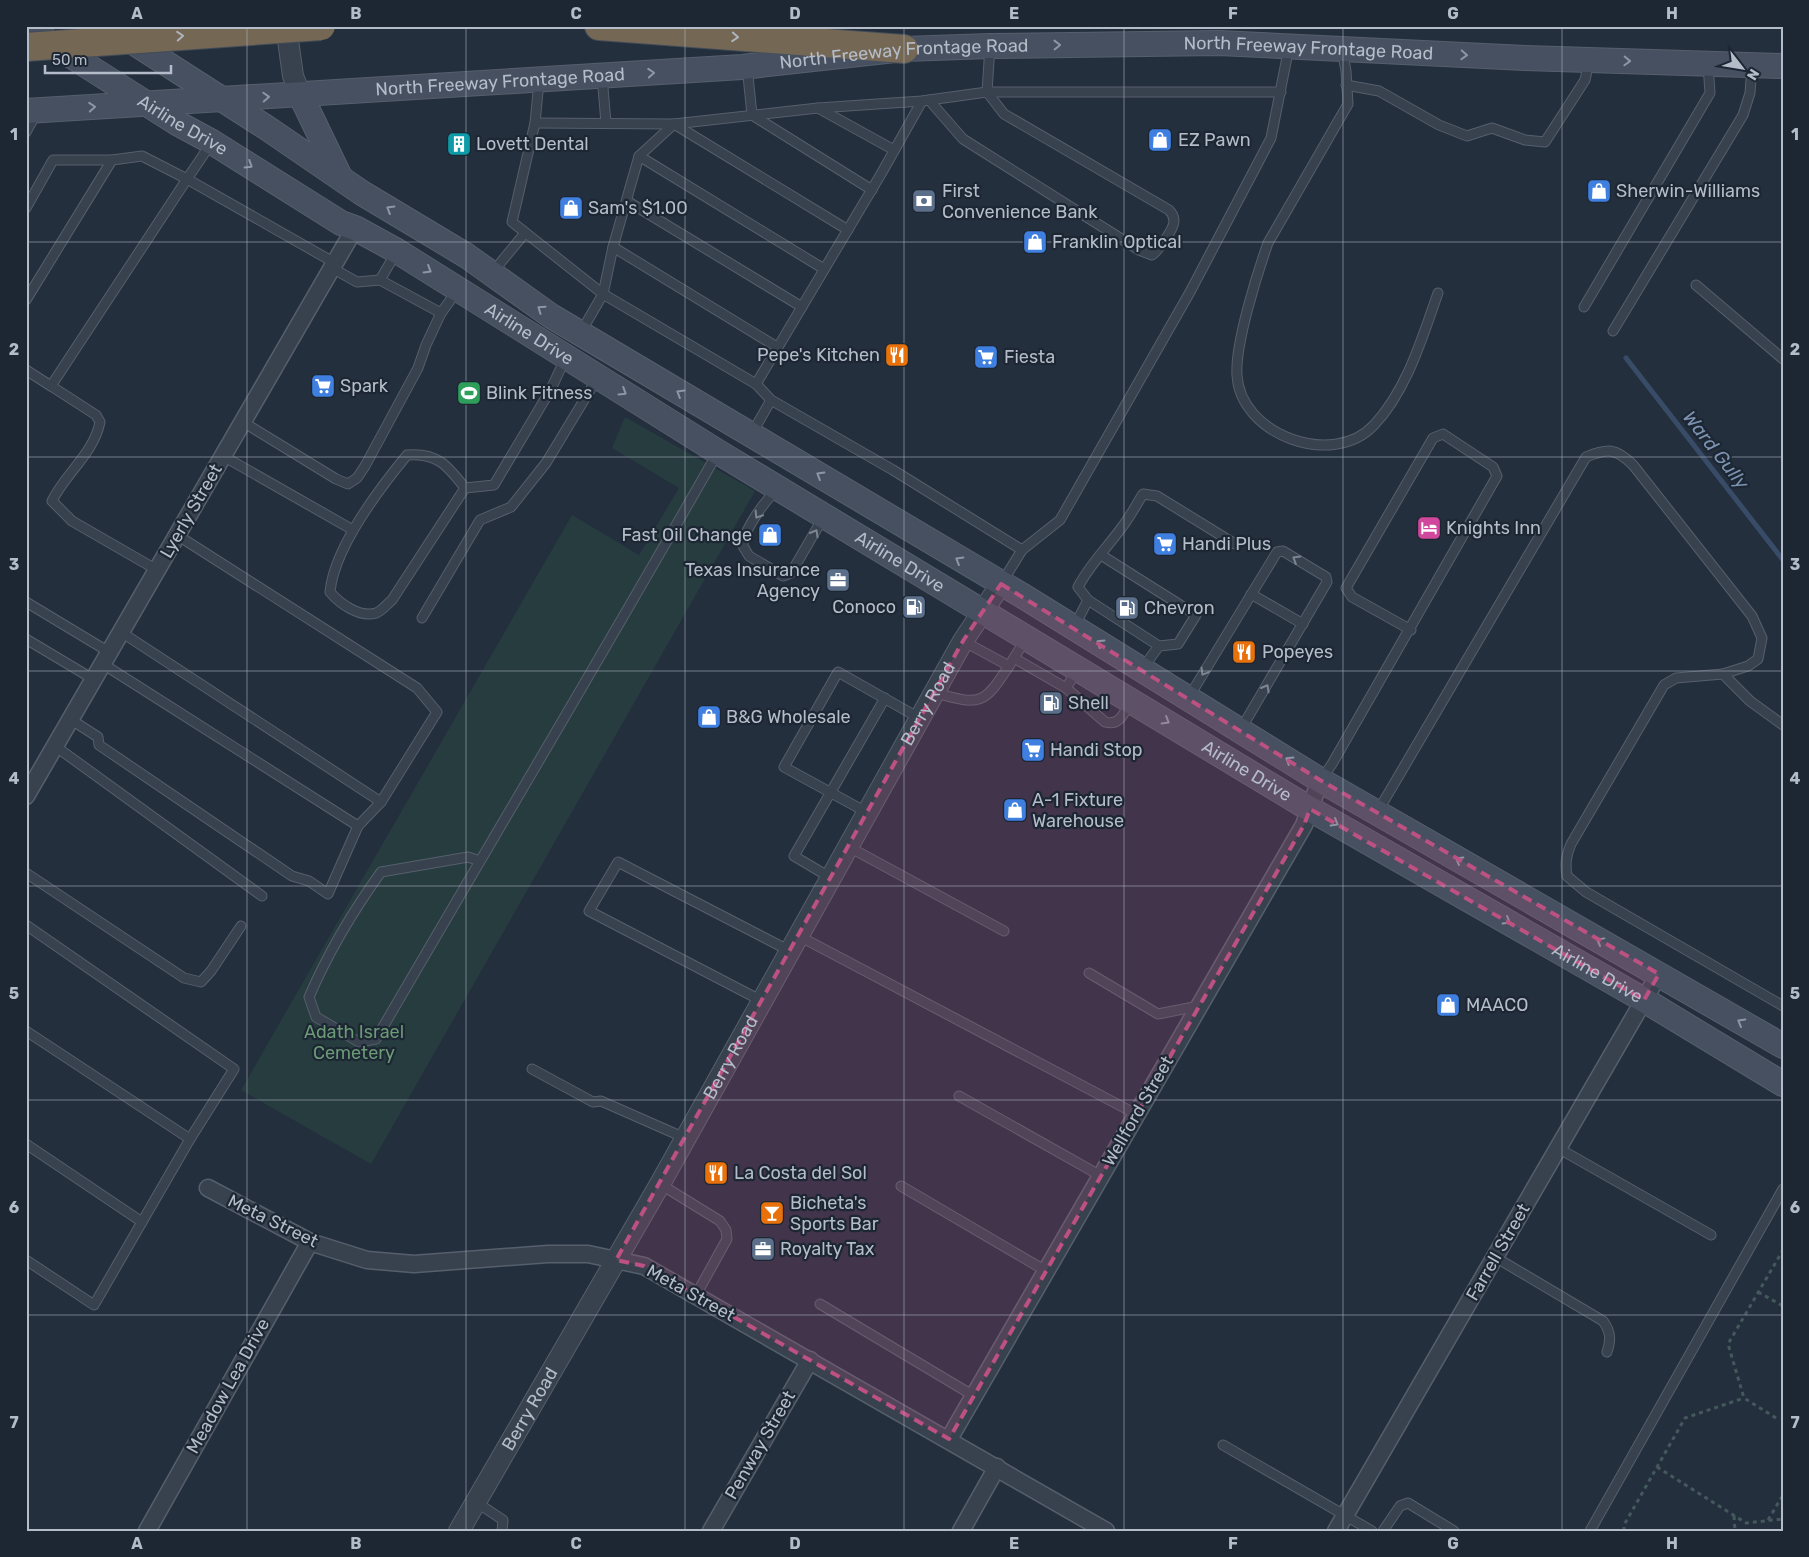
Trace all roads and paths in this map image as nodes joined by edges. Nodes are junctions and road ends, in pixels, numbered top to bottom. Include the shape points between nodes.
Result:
1 (108, 26) edge
2 (286, 26) edge
3 (321, 26) edge
4 (599, 26) edge
5 (26, 27) edge
6 (990, 46) junction
7 (26, 47) edge
8 (1289, 47) junction
9 (904, 49) junction
10 (1342, 49) junction
11 (1589, 60) junction
12 (1708, 64) junction
13 (1752, 65) junction
14 (747, 66) junction
15 (1783, 66) edge
16 (602, 76) junction
17 (539, 79) junction
18 (1346, 84) junction
19 (347, 92) junction
20 (987, 92) junction
21 (1281, 92) junction
22 (301, 96) junction
23 (222, 99) junction
24 (925, 100) junction
25 (148, 103) junction
26 (818, 108) junction
27 (32, 111) edge
28 (752, 116) junction
29 (535, 123) junction
30 (606, 123) junction
31 (674, 124) junction
32 (26, 132) edge
33 (212, 142) junction
34 (328, 150) junction
35 (894, 150) junction
36 (639, 156) junction
37 (112, 160) junction
38 (340, 178) junction
39 (187, 179) junction
40 (872, 190) junction
41 (627, 201) junction
42 (26, 208) edge
43 (355, 228) junction
44 (848, 230) junction
45 (525, 233) junction
46 (432, 234) junction
47 (613, 247) junction
48 (397, 251) junction
49 (333, 266) junction
50 (824, 269) junction
51 (491, 273) junction
52 (380, 280) junction
53 (1696, 286) dead end
54 (459, 289) junction
55 (1438, 293) dead end
56 (603, 294) junction
57 (26, 300) edge
58 (802, 307) junction
59 (1584, 307) dead end
60 (442, 313) junction
61 (1613, 331) dead end
62 (580, 333) junction
63 (777, 347) junction
64 (566, 356) junction
65 (1783, 359) edge
66 (26, 370) edge
67 (598, 376) junction
68 (756, 384) junction
69 (51, 386) junction
70 (771, 400) junction
71 (242, 422) junction
72 (751, 435) junction
73 (718, 452) junction
74 (223, 456) junction
75 (797, 462) junction
76 (465, 488) junction
77 (780, 489) junction
78 (824, 515) junction
79 (353, 530) junction
80 (177, 535) junction
81 (1235, 544) dead end
82 (1022, 550) junction
83 (1101, 555) junction
84 (157, 570) junction
85 (1001, 584) junction
86 (1251, 594) junction
87 (1088, 600) junction
88 (26, 602) edge
89 (983, 611) junction
90 (422, 618) dead end
91 (1303, 624) junction
92 (1074, 627) junction
93 (1411, 630) junction
94 (121, 632) junction
95 (1026, 638) junction
96 (26, 639) edge
97 (964, 641) junction
98 (1159, 646) junction
99 (106, 658) junction
100 (1012, 662) junction
101 (1141, 669) junction
102 (1723, 674) junction
103 (1072, 678) junction
104 (93, 679) junction
105 (936, 693) junction
106 (1189, 697) junction
107 (885, 698) junction
108 (1132, 700) junction
109 (70, 719) junction
110 (921, 719) junction
111 (1783, 725) edge
112 (1241, 730) junction
113 (54, 746) junction
114 (32, 773) edge
115 (1320, 780) junction
116 (831, 793) junction
117 (26, 796) edge
118 (381, 802) junction
119 (1310, 809) junction
120 (1377, 812) junction
121 (868, 813) junction
122 (358, 826) junction
123 (849, 847) junction
124 (480, 861) junction
125 (26, 873) edge
126 (831, 878) junction
127 (1494, 881) junction
128 (262, 896) dead end
129 (1479, 905) junction
130 (26, 925) edge
131 (241, 926) dead end
132 (1004, 931) dead end
133 (795, 943) junction
134 (1089, 973) dead end
135 (1659, 974) junction
136 (1644, 1000) junction
137 (762, 1001) junction
138 (1199, 1006) junction
139 (1783, 1006) edge
140 (26, 1031) edge
141 (1783, 1046) edge
142 (532, 1069) dead end
143 (1783, 1084) edge
144 (959, 1096) dead end
145 (1136, 1114) junction
146 (685, 1138) junction
147 (190, 1140) junction
148 (26, 1144) edge
149 (1558, 1148) junction
150 (1100, 1176) junction
151 (660, 1184) junction
152 (901, 1186) dead end
153 (208, 1188) dead end
154 (1783, 1189) edge
155 (142, 1222) junction
156 (1711, 1235) dead end
157 (310, 1242) junction
158 (1783, 1250) edge
159 (1495, 1257) junction
160 (26, 1260) edge
161 (616, 1260) junction
162 (1046, 1271) junction
163 (1758, 1292) junction
164 (696, 1295) junction
165 (820, 1304) dead end
166 (1783, 1306) edge
167 (1607, 1352) dead end
168 (810, 1360) junction
169 (974, 1396) junction
170 (1744, 1398) junction
171 (1776, 1418) dead end
172 (949, 1439) junction
173 (1223, 1445) dead end
174 (997, 1467) junction
175 (1657, 1467) junction
176 (1783, 1495) edge
177 (476, 1502) junction
178 (1345, 1515) junction
179 (1734, 1516) junction
180 (1783, 1519) edge
181 (1768, 1521) junction
182 (1440, 1522) junction
183 (147, 1531) edge
184 (459, 1531) edge
185 (502, 1531) edge
186 (711, 1531) edge
187 (960, 1531) edge
188 (1106, 1531) edge
189 (1336, 1531) edge
190 (1372, 1531) edge
191 (1383, 1531) edge
192 (1435, 1531) edge
193 (1454, 1531) edge
194 (1590, 1531) edge
195 (1624, 1531) edge
196 (1735, 1531) edge

1 - 23 main road, Airline Drive
2 - 22 street via 293,76
7 -> 3 highway, bridge
4 -> 9 highway
5 - 25 main road, Airline Drive
6 -> 8 main road, North Freeway Frontage Road via 1219,43
6 - 9 main road, North Freeway Frontage Road
6 - 20 lane
8 - 10 main road, North Freeway Frontage Road
8 - 21 lane
9 - 14 main road, North Freeway Frontage Road
10 -> 11 main road, North Freeway Frontage Road
10 - 18 lane
11 -> 12 main road, North Freeway Frontage Road
11 - 18 lane via 1585,80 1545,142 1525,140 1492,128 1467,136 1438,126 1379,92
12 - 13 main road, North Freeway Frontage Road
12 - 59 lane via 1710,93
13 - 15 main road, North Freeway Frontage Road
13 - 61 lane via 1750,94 1743,115
16 -> 14 main road, North Freeway Frontage Road
14 - 28 lane
16 - 17 main road, North Freeway Frontage Road
16 - 30 lane
17 - 19 main road, North Freeway Frontage Road
17 - 29 lane
18 - 55 lane via 1348,104 1268,243 1260,265 1238,354 1240,393 1253,415 1293,439 1310,445 1344,444 1359,438 1385,412 1397,392 1419,349
19 - 22 main road, North Freeway Frontage Road
19 - 34 main road via 335,103 326,121
20 - 21 lane
20 - 24 lane
20 - 24 lane via 1004,114 1169,210 1175,220 1157,252 1152,255 1139,250 963,139
21 - 82 lane via 1271,138 1190,292 1060,520
23 -> 22 main road, North Freeway Frontage Road
22 - 34 main road
23 - 25 main road, North Freeway Frontage Road
23 - 38 main road, Airline Drive
24 - 26 lane
24 - 35 lane
27 -> 25 main road, North Freeway Frontage Road
25 - 33 main road, Airline Drive
26 - 28 lane
26 - 35 lane
27 - 32 lane
28 - 31 lane
28 - 40 lane
29 - 30 lane
29 - 45 lane via 512,222
30 - 31 lane
31 - 36 lane
31 - 44 lane
33 - 39 lane
33 -> 43 main road, Airline Drive via 341,223
34 - 38 main road
35 - 40 lane
36 - 41 lane
36 - 50 lane
37 - 39 lane via 142,156
37 - 42 lane via 53,160
37 - 57 lane
46 -> 38 main road, Airline Drive
39 - 49 lane
39 - 69 lane
40 - 44 lane
41 - 47 lane
41 - 58 lane
43 - 46 main road via 364,219 370,219 398,235
43 - 48 main road, Airline Drive
43 - 49 street, Lyerly Street
44 - 50 lane
45 - 51 lane
45 - 56 lane
46 - 51 main road, Airline Drive
47 - 56 lane
47 - 63 lane
48 - 52 lane
48 -> 54 main road, Airline Drive
49 - 52 lane via 357,282
49 - 71 street, Lyerly Street
50 - 58 lane
62 -> 51 main road, Airline Drive
52 - 60 lane
53 - 65 lane
54 - 60 lane
54 - 64 main road, Airline Drive
56 - 62 lane
56 - 68 lane
58 - 63 lane
60 - 71 lane via 418,368 357,478 348,484
62 - 64 main road
72 -> 62 main road, Airline Drive
63 - 68 lane
64 - 67 main road, Airline Drive
64 - 76 lane via 551,389 494,485
66 - 69 lane
67 -> 73 main road, Airline Drive
67 - 90 lane via 546,463 511,507 480,520
68 - 70 lane
69 - 84 lane via 96,415 100,422 99,430 52,501 72,521
70 - 72 lane
70 - 82 lane
71 - 74 street, Lyerly Street
72 - 75 main road, Airline Drive
73 - 77 main road, Airline Drive
73 - 124 lane
74 - 79 lane
74 - 80 street, Lyerly Street
75 - 77 main road
85 -> 75 main road, Airline Drive
76 - 79 lane via 450,468 424,453 407,455
76 - 79 lane via 392,600 378,612 364,615 338,601 330,592 331,580
77 - 78 main road, Airline Drive
77 -> 78 lane via 769,496 746,534 744,546 749,556 783,576 791,574
78 - 89 main road, Airline Drive
80 - 84 street, Lyerly Street
80 - 118 lane via 417,688 437,712
81 - 83 lane via 1157,496 1143,494
82 - 85 lane
83 - 87 lane via 1090,564 1078,587
83 - 98 lane via 1196,615 1178,644
84 - 94 street, Lyerly Street
85 - 89 street, Berry Road
85 - 92 main road, Airline Drive
86 - 91 lane
91 -> 86 lane via 1327,582 1326,577 1283,551 1277,552
86 -> 106 lane
87 - 92 lane
87 - 98 lane
88 - 99 lane
89 - 95 main road, Airline Drive
89 - 97 street, Berry Road
112 -> 91 lane
101 -> 92 main road, Airline Drive
93 - 93 lane via 1497,476 1493,467 1443,434 1433,438 1346,588 1352,597
93 - 115 lane
94 - 99 street, Lyerly Street
94 - 118 lane
95 - 100 lane
95 - 103 main road, Airline Drive
96 - 104 lane
97 - 100 lane
97 - 105 street, Berry Road
98 - 101 lane
99 - 104 street, Lyerly Street
99 - 122 lane
100 - 103 lane
100 - 105 lane via 992,692 979,700 963,701
101 - 106 main road, Airline Drive
102 - 111 lane
102 - 120 lane via 1758,659 1762,638 1752,616 1626,457 1610,450 1595,453 1586,458
102 - 139 lane via 1676,678 1664,685 1571,844 1566,856 1567,876 1586,892
103 - 108 main road, Airline Drive
103 - 108 lane via 1105,722 1118,722
104 - 109 street, Lyerly Street
105 - 110 street, Berry Road
106 - 112 main road, Airline Drive
107 - 110 lane
107 - 116 lane
107 - 116 lane via 838,672 784,767
108 -> 119 main road, Airline Drive
109 - 113 street, Lyerly Street
109 - 122 lane via 98,738 99,745 292,876 308,881 328,894
110 - 121 street, Berry Road
115 -> 112 main road, Airline Drive
113 - 114 street, Lyerly Street
113 - 128 lane
114 - 117 street, Lyerly Street
115 - 119 street, Wellford Street
115 - 120 main road, Airline Drive
116 - 121 lane
116 - 126 lane via 794,856
118 - 122 lane
119 -> 129 main road, Airline Drive
119 - 138 street, Wellford Street via 1304,825
127 -> 120 main road, Airline Drive
121 - 123 street, Berry Road
123 - 126 street, Berry Road
123 - 132 lane
124 - 124 lane via 376,1039 358,1042 316,1017 309,997 321,969 381,872 468,857
125 - 131 lane via 184,978 201,982 212,971
126 - 133 street, Berry Road
127 - 129 main road
135 -> 127 main road, Airline Drive
129 -> 136 main road, Airline Drive
130 - 147 lane via 234,1069
133 - 137 street, Berry Road
133 - 137 lane via 618,862 590,911
133 - 145 lane
134 - 138 lane via 1158,1014
135 - 136 street, Farrell Street
141 -> 135 main road, Airline Drive
136 - 143 main road, Airline Drive
136 - 149 street, Farrell Street
137 - 146 street, Berry Road
138 - 145 street, Wellford Street
140 - 147 lane
142 - 146 lane via 593,1102 601,1102
144 - 150 lane
145 - 150 street, Wellford Street
146 - 151 street, Berry Road
147 - 155 lane
148 - 155 lane
149 - 156 lane
149 - 159 street, Farrell Street
150 - 162 street, Wellford Street
151 - 161 street, Berry Road
151 - 164 lane via 720,1222 726,1230 727,1239
152 - 162 lane
153 - 157 street, Meta Street
154 - 194 lane
155 - 160 lane via 94,1305
157 - 161 street, Meta Street via 367,1260 414,1264 548,1254 588,1254
157 - 183 street, Meadow Lea Drive
158 - 163 path
159 - 167 lane via 1603,1321 1609,1330
159 - 178 street, Farrell Street
161 - 164 street, Meta Street via 644,1266
161 - 177 street, Berry Road
162 - 169 street, Wellford Street
163 - 166 path
163 - 170 path via 1728,1344
164 - 168 street, Meta Street
165 - 169 lane
168 - 172 street, Meta Street
168 - 186 street, Penway Street
169 - 172 street, Wellford Street
170 - 171 path
170 - 175 path via 1685,1418
172 - 174 street, Meta Street
173 - 178 lane
174 - 187 street
174 - 188 street, Meta Street
175 - 179 path
175 - 195 path via 1624,1525
176 - 181 path
177 - 184 street, Berry Road
177 - 185 lane via 503,1520
178 - 189 street, Farrell Street
178 - 190 lane
179 - 181 path via 1746,1523
179 - 196 path
180 - 181 path
182 - 191 lane via 1403,1503
182 - 192 lane
182 - 193 lane

